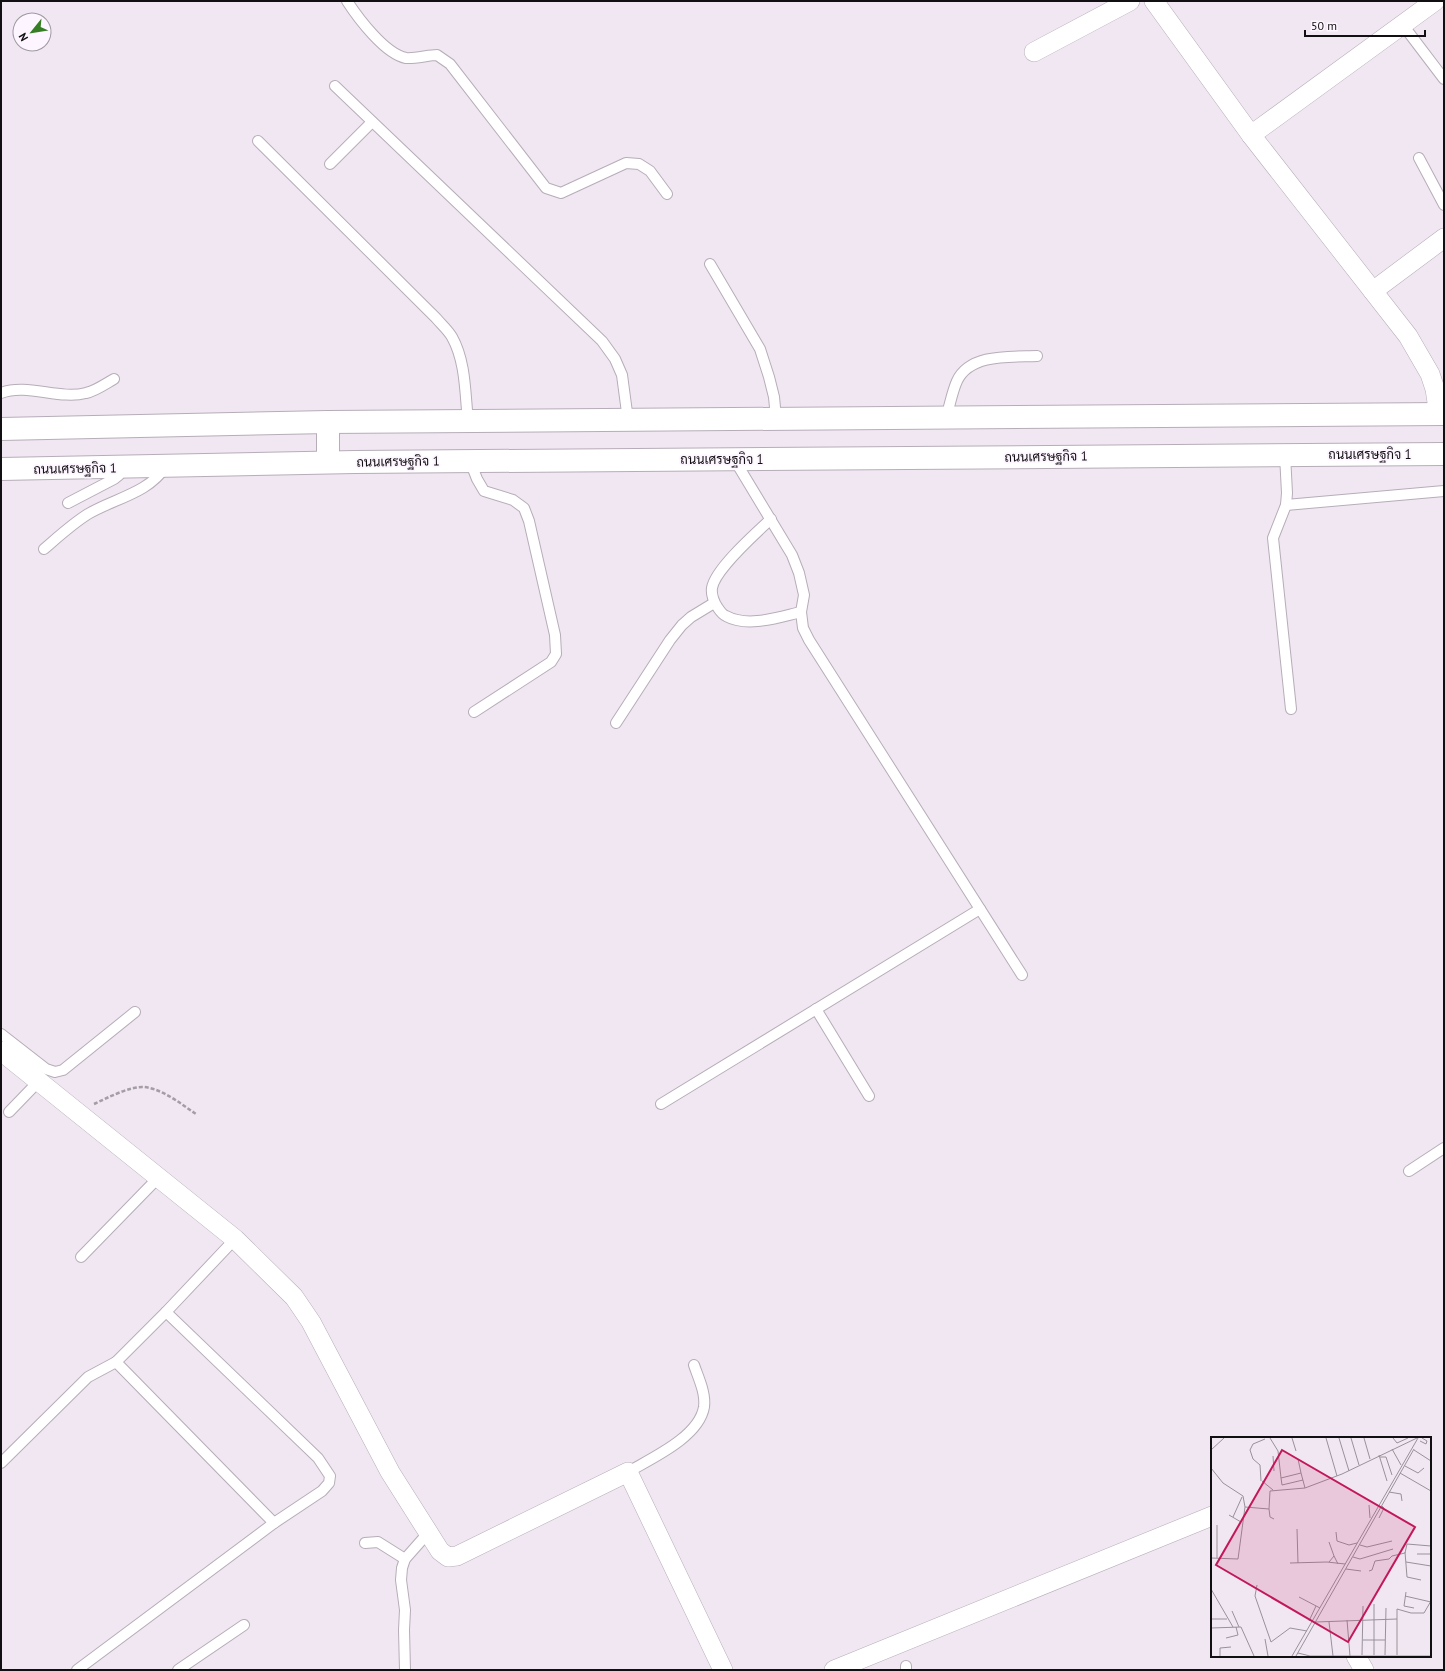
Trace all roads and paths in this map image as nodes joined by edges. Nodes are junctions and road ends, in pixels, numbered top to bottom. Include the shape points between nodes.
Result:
1 (347, 1) edge
2 (1130, 1) edge
3 (1154, 1) edge
4 (1435, 1) edge
5 (1403, 25) junction
6 (1034, 52) dead end
7 (1444, 78) edge
8 (335, 86) dead end
9 (372, 122) junction
10 (1251, 135) junction
11 (258, 141) dead end
12 (1419, 158) dead end
13 (330, 164) dead end
14 (667, 194) dead end
15 (1444, 205) edge
16 (1444, 238) edge
17 (710, 264) dead end
18 (1373, 291) junction
19 (1037, 356) dead end
20 (114, 379) dead end
21 (1, 393) edge
22 (1440, 414) edge
23 (946, 417) junction
24 (776, 418) junction
25 (628, 420) junction
26 (468, 421) junction
27 (328, 422) junction
28 (1, 429) edge
29 (1444, 454) edge
30 (1285, 455) junction
31 (734, 458) junction
32 (470, 461) junction
33 (328, 462) junction
34 (166, 466) junction
35 (123, 467) junction
36 (1, 469) edge
37 (1444, 491) edge
38 (68, 503) dead end
39 (1286, 505) junction
40 (771, 518) junction
41 (44, 549) dead end
42 (714, 604) junction
43 (801, 612) junction
44 (1291, 709) dead end
45 (474, 712) dead end
46 (616, 723) dead end
47 (980, 909) junction
48 (1022, 975) dead end
49 (816, 1009) junction
50 (135, 1012) dead end
51 (1, 1034) edge
52 (1, 1050) edge
53 (39, 1081) junction
54 (869, 1096) dead end
55 (661, 1104) dead end
56 (9, 1112) dead end
57 (78, 1112) junction
58 (196, 1114) dead end
59 (1444, 1148) edge
60 (1409, 1171) dead end
61 (158, 1178) junction
62 (234, 1240) junction
63 (81, 1257) dead end
64 (166, 1312) junction
65 (116, 1362) junction
66 (694, 1365) dead end
67 (1, 1463) edge
68 (628, 1472) junction
69 (1211, 1516) edge
70 (274, 1523) junction
71 (428, 1533) junction
72 (365, 1543) dead end
73 (406, 1559) junction
74 (244, 1625) dead end
75 (1357, 1657) edge
76 (77, 1670) edge
77 (178, 1670) edge
78 (405, 1670) edge
79 (723, 1670) edge
80 (834, 1670) edge
81 (1364, 1670) edge

1 - 14 lane via 362,24 397,56 408,59 437,55 450,64 546,188 561,193 626,163 639,164 650,171
2 - 6 street
3 - 10 street
4 - 5 street
5 - 7 lane
5 - 10 street
8 - 9 lane
9 - 13 lane
9 - 25 lane via 602,342 615,359 622,375
10 - 18 street
11 - 26 lane via 452,337 460,356 464,376
12 - 15 lane
16 - 18 street
17 - 24 lane via 760,349 774,397
18 - 22 street via 1408,336 1430,374
19 - 23 lane via 984,360 968,367 957,380
20 - 21 lane via 85,394 17,390
22 - 23 main road
23 - 24 main road
24 - 25 main road
25 - 26 main road
26 - 27 main road
27 - 28 main road
27 - 33 main road
29 - 30 main road, ถนนเศรษฐกิจ 1
30 - 31 main road, ถนนเศรษฐกิจ 1
30 - 39 lane
31 - 32 main road, ถนนเศรษฐกิจ 1
31 - 40 lane
32 - 33 main road, ถนนเศรษฐกิจ 1
32 - 45 lane via 476,479 484,491 513,500 524,508 555,635 556,654 551,662
33 - 34 main road, ถนนเศรษฐกิจ 1
34 - 35 main road, ถนนเศรษฐกิจ 1
34 - 41 lane via 157,479 88,514
35 - 36 main road, ถนนเศรษฐกิจ 1
35 - 38 lane via 114,479
37 - 39 lane
39 - 44 lane via 1273,538
40 - 42 lane via 729,560 718,576 712,588
40 - 43 lane via 799,573 804,595
42 - 43 lane via 725,616 736,620 761,621
42 - 46 lane via 682,625
43 - 47 lane via 808,640
47 - 48 lane
47 - 49 lane
49 - 54 lane
49 - 55 lane
50 - 51 lane via 64,1070 55,1072 46,1069
52 - 53 street
53 - 56 lane
53 - 57 street
57 - 58 path via 119,1092 143,1087 162,1093
57 - 61 street
59 - 60 lane
61 - 62 street
61 - 63 lane
62 - 64 lane
62 - 71 street via 294,1296 311,1322 390,1472
64 - 65 lane
64 - 70 lane via 318,1458 330,1476 329,1483 322,1491
65 - 67 lane via 88,1377
65 - 70 lane
66 - 68 lane via 704,1407 698,1420 688,1434 674,1445
68 - 71 street via 457,1556 448,1557 440,1551
68 - 79 street
69 - 80 street
70 - 76 lane
71 - 73 lane
72 - 73 lane via 378,1542
73 - 78 lane via 401,1580 405,1610
74 - 77 lane
75 - 81 street

